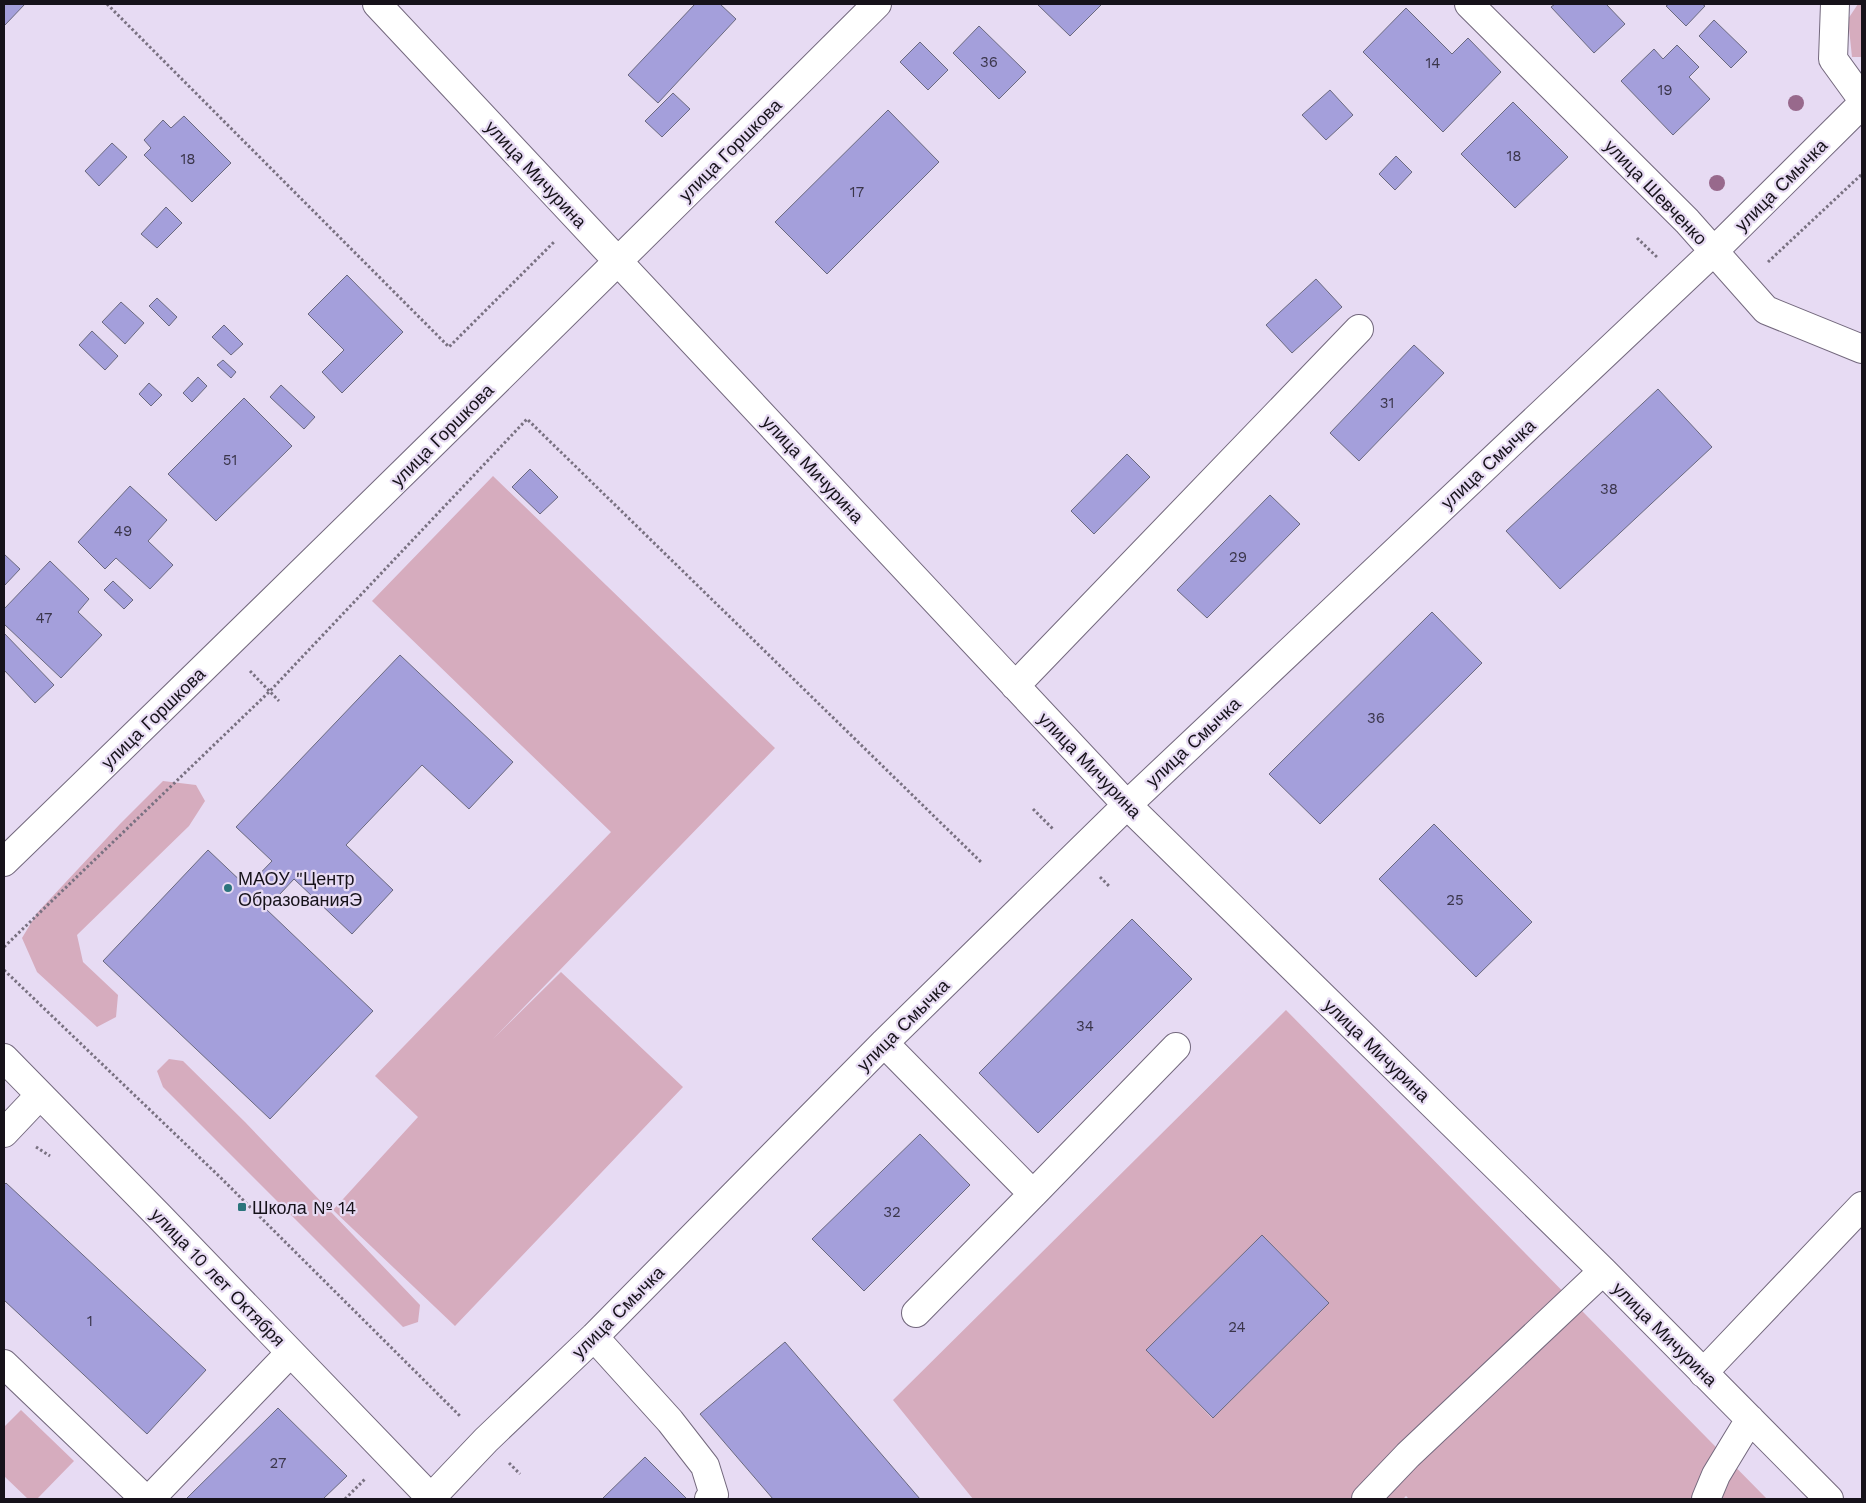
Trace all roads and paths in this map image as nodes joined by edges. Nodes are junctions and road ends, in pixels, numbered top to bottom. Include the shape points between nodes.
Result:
1 (107, 4) edge
2 (377, 4) edge
3 (877, 4) edge
4 (1469, 4) edge
5 (1835, 4) edge
6 (1862, 99) edge
7 (1862, 104) edge
8 (1862, 174) edge
9 (578, 219) junction
10 (1637, 238) dead end
11 (1714, 251) junction
12 (1661, 260) dead end
13 (619, 261) junction
14 (1744, 285) junction
15 (1359, 329) dead end
16 (1862, 349) edge
17 (227, 646) junction
18 (1015, 686) junction
19 (270, 691) junction
20 (279, 701) dead end
21 (1127, 805) junction
22 (4, 862) edge
23 (982, 863) dead end
24 (4, 947) edge
25 (4, 970) edge
26 (884, 1043) junction
27 (1176, 1047) dead end
28 (4, 1058) edge
29 (40, 1095) junction
30 (4, 1133) edge
31 (1033, 1194) junction
32 (1862, 1206) edge
33 (1603, 1271) junction
34 (916, 1313) dead end
35 (594, 1337) junction
36 (290, 1353) junction
37 (4, 1364) edge
38 (1703, 1372) junction
39 (1750, 1419) junction
40 (486, 1440) junction
41 (520, 1474) dead end
42 (713, 1498) edge
43 (146, 1499) edge
44 (150, 1499) edge
45 (430, 1499) edge
46 (1366, 1499) edge
47 (1706, 1499) edge
48 (1829, 1499) edge

1 - 9 path via 448,347
2 - 9 street, улица Мичурина
3 - 13 street, улица Горшкова
4 - 11 street, улица Шевченко
5 - 6 street via 1833,59
7 - 11 street, улица Смычка
8 - 14 path
9 - 13 street, улица Мичурина
10 - 12 path
11 - 14 street, улица Шевченко
11 - 21 street, улица Смычка
13 - 17 street, улица Горшкова
13 - 18 street, улица Мичурина
14 - 16 street, улица Шевченко via 1766,310
15 - 18 street
17 - 19 path
17 - 22 street, улица Горшкова
18 - 21 street, улица Мичурина
19 - 20 path
19 - 23 path via 527,419
19 - 24 path
21 - 26 street, улица Смычка
21 - 33 street, улица Мичурина
25 - 40 path via 222,1179 445,1403
26 - 31 street
26 - 35 street, улица Смычка
27 - 31 street
28 - 29 street, улица 10 лет Октября
29 - 30 street
29 - 36 street, улица 10 лет Октября
31 - 34 street
32 - 38 street
33 - 38 street, улица Мичурина
33 - 46 street via 1408,1455
35 - 40 street, улица Смычка
35 - 42 street via 670,1421 704,1466
36 - 44 street
36 - 45 street, улица 10 лет Октября
37 - 43 street
38 - 39 street, улица Мичурина
39 - 47 street via 1716,1475
39 - 48 street, улица Мичурина
40 - 41 path
40 - 45 street, улица Смычка

